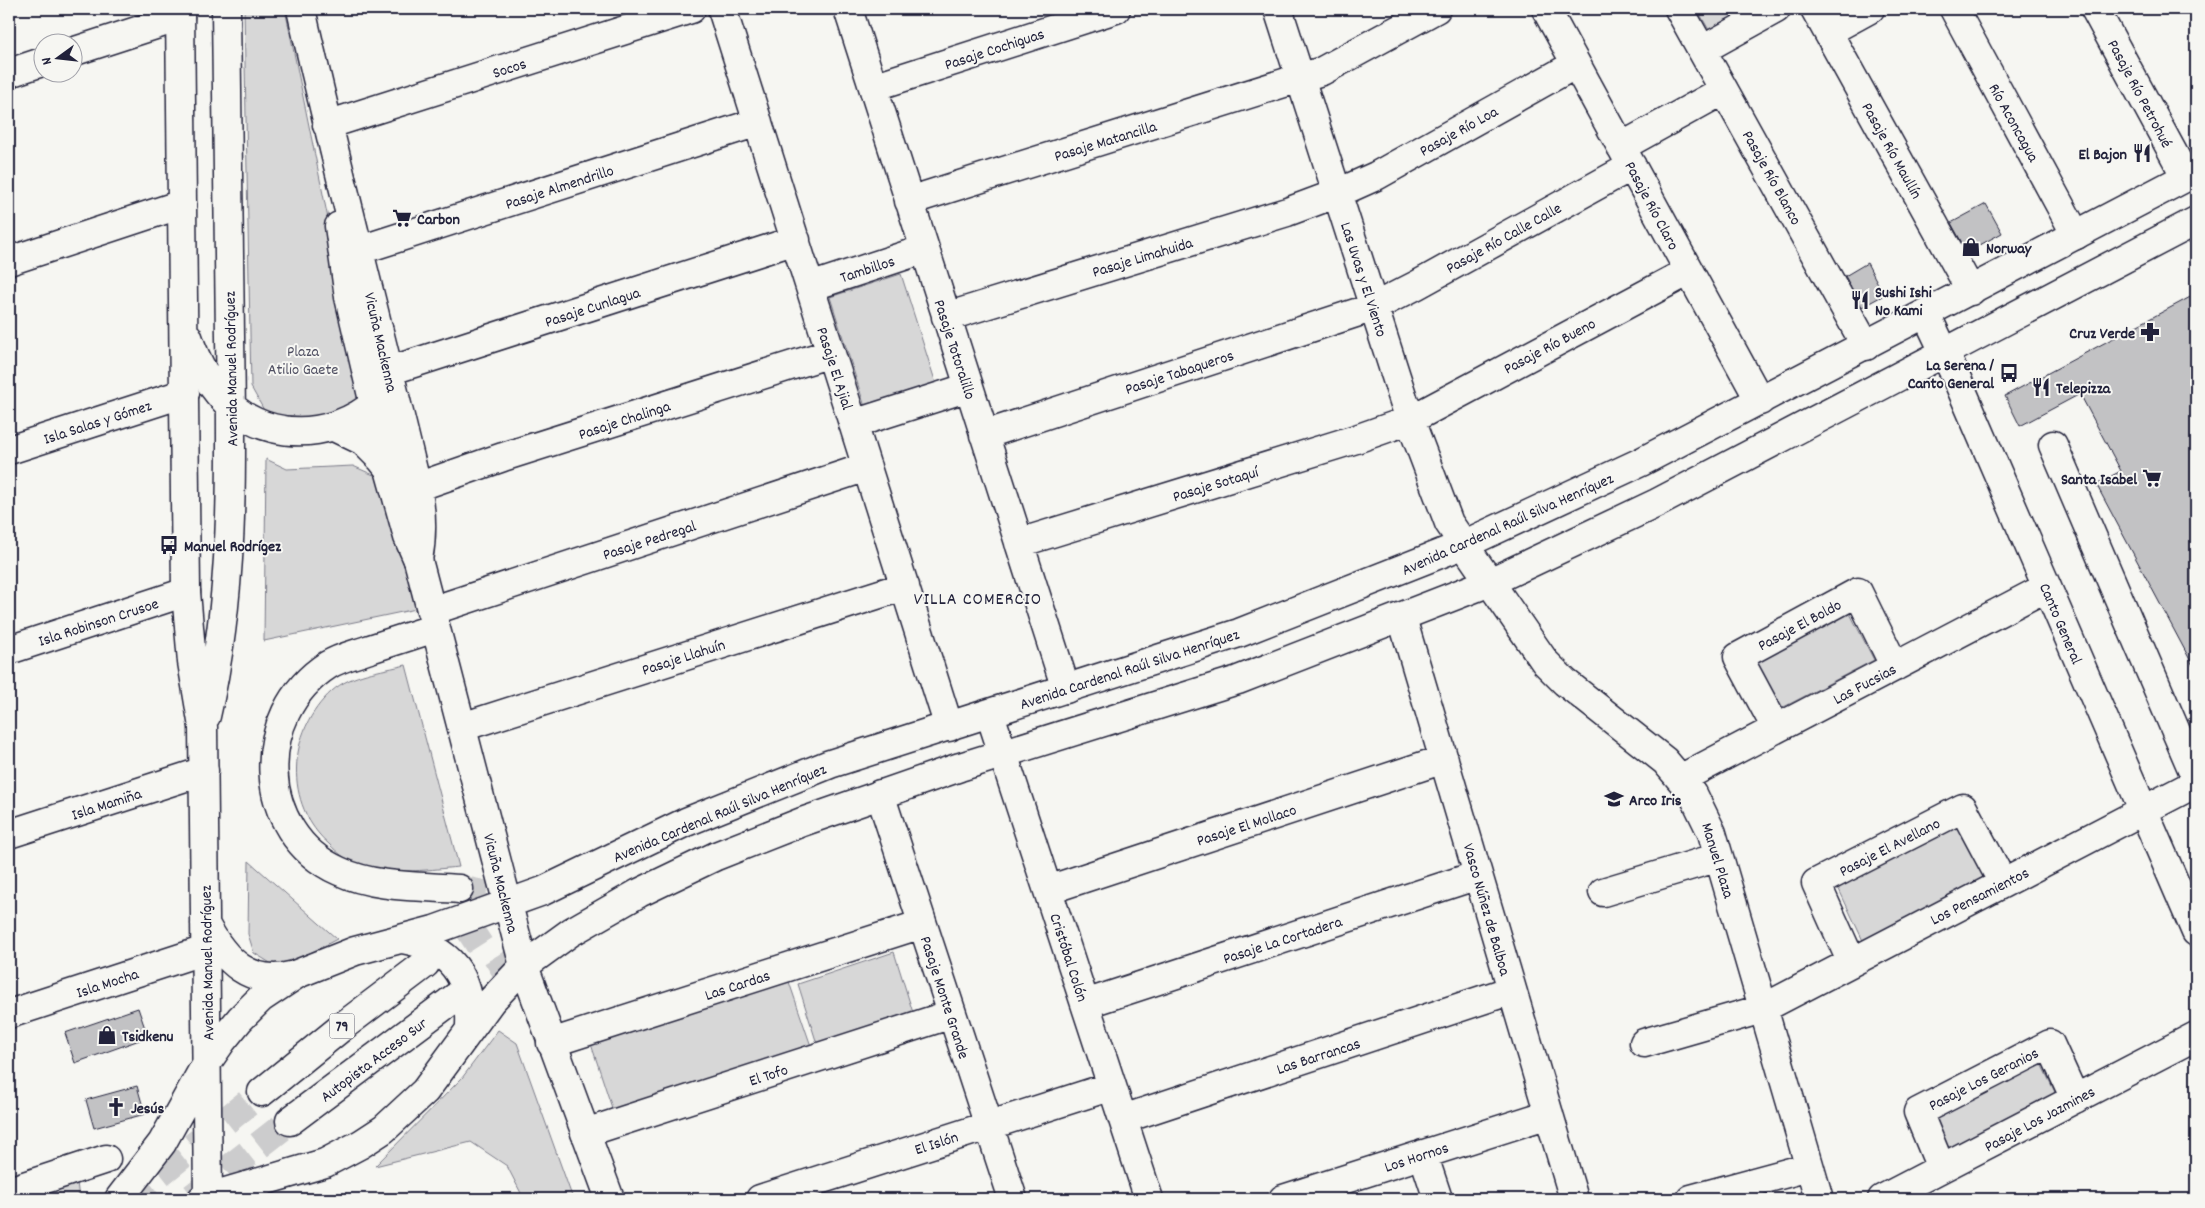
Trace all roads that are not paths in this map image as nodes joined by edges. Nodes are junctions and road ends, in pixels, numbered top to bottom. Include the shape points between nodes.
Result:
1 (226, 9) edge
2 (301, 9) edge
3 (691, 9) edge
4 (722, 9) edge
5 (848, 9) edge
6 (1116, 9) edge
7 (1278, 9) edge
8 (1436, 9) edge
9 (1546, 9) edge
10 (1679, 9) edge
11 (1776, 9) edge
12 (1870, 9) edge
13 (1954, 9) edge
14 (2095, 9) edge
15 (180, 13) edge
16 (644, 16) edge
17 (1822, 20) edge
18 (82, 48) edge
19 (1702, 50) junction
20 (1576, 64) junction
21 (32, 65) edge
22 (9, 73) edge
23 (1300, 78) junction
24 (873, 87) junction
25 (1724, 90) junction
26 (758, 122) junction
27 (327, 125) junction
28 (1627, 156) junction
29 (2191, 174) edge
30 (1338, 193) junction
31 (909, 201) junction
32 (182, 204) junction
33 (2196, 221) edge
34 (2076, 235) junction
35 (796, 240) junction
36 (925, 249) junction
37 (360, 250) junction
38 (9, 261) edge
39 (1689, 271) junction
40 (810, 287) junction
41 (1971, 291) junction
42 (1374, 307) junction
43 (1926, 314) junction
44 (946, 317) junction
45 (184, 324) junction
46 (1866, 346) junction
47 (1945, 352) junction
48 (831, 353) junction
49 (390, 378) junction
50 (969, 387) junction
51 (185, 393) junction
52 (1760, 401) junction
53 (374, 406) junction
54 (232, 407) junction
55 (1410, 420) junction
56 (854, 424) junction
57 (334, 427) junction
58 (984, 435) junction
59 (2054, 444) dead end
60 (9, 450) edge
61 (867, 467) junction
62 (389, 469) junction
63 (417, 487) junction
64 (1019, 543) junction
65 (1465, 544) junction
66 (418, 560) junction
67 (1490, 582) junction
68 (905, 586) junction
69 (2047, 587) junction
70 (186, 592) junction
71 (1402, 618) junction
72 (433, 619) junction
73 (9, 650) edge
74 (1895, 667) junction
75 (1066, 689) junction
76 (990, 714) junction
77 (204, 727) junction
78 (462, 727) junction
79 (949, 727) junction
80 (1776, 728) junction
81 (1004, 754) junction
82 (1444, 759) junction
83 (204, 771) junction
84 (1682, 778) junction
85 (2196, 778) edge
86 (2196, 783) edge
87 (880, 794) junction
88 (2143, 810) junction
89 (9, 834) edge
90 (1719, 857) junction
91 (1478, 875) junction
92 (2003, 883) junction
93 (458, 890) tunnel mouth
94 (1048, 890) junction
95 (1603, 892) dead end
96 (508, 904) junction
97 (205, 923) junction
98 (922, 924) junction
99 (2196, 932) edge
100 (402, 939) junction
101 (205, 950) junction
102 (1851, 961) junction
103 (425, 964) tunnel mouth
104 (524, 966) junction
105 (297, 974) junction
106 (1512, 990) junction
107 (456, 997) tunnel mouth
108 (1085, 1004) junction
109 (1762, 1009) junction
110 (9, 1014) edge
111 (952, 1014) junction
112 (469, 1029) junction
113 (2196, 1036) edge
114 (551, 1043) junction
115 (1644, 1043) dead end
116 (206, 1064) junction
117 (1112, 1086) junction
118 (262, 1092) tunnel mouth
119 (2075, 1099) junction
120 (1549, 1114) junction
121 (1123, 1119) junction
122 (290, 1121) tunnel mouth
123 (988, 1125) junction
124 (585, 1133) junction
125 (1423, 1154) junction
126 (106, 1159) dead end
127 (1809, 1167) junction
128 (1942, 1168) junction
129 (9, 1191) edge
130 (1299, 1197) edge
131 (119, 1199) edge
132 (206, 1199) edge
133 (610, 1199) edge
134 (760, 1199) edge
135 (1013, 1199) edge
136 (1149, 1199) edge
137 (1438, 1199) edge
138 (1574, 1199) edge
139 (1691, 1199) edge
140 (1819, 1199) edge
141 (1882, 1199) edge

1 - 54 main road, Avenida Manuel Rodríguez
2 - 27 main road, Vicuña Mackenna
3 - 16 main road, Socos
4 - 26 main road, Pasaje El Ajial
5 - 24 main road, Pasaje Totoralillo
6 - 24 main road, Pasaje Cochiguas
7 - 23 main road, Las Uvas y El Viento
8 - 23 main road, Pasaje Matancilla via 1340,62
9 - 20 main road, Pasaje Río Claro
10 - 19 main road, Pasaje Río Blanco
11 - 19 main road
12 - 17 main road
13 - 34 main road, Río Aconcagua
14 - 29 main road, Pasaje Río Petrohué
15 - 18 main road
15 - 32 main road, Avenida Manuel Rodríguez
16 - 27 main road, Socos
17 - 41 main road, Pasaje Río Maullín
19 - 25 main road, Pasaje Río Blanco
20 - 28 main road, Pasaje Río Claro
20 - 30 main road, Pasaje Río Loa via 1376,176
21 - 22 main road
23 - 30 main road, Las Uvas y El Viento
23 - 31 main road, Pasaje Matancilla
24 - 31 main road, Pasaje Totoralillo
25 - 28 main road, Pasaje Río Calle Calle
25 - 46 main road, Pasaje Río Blanco
26 - 35 main road, Pasaje El Ajial
26 - 37 main road, Pasaje Almendrillo
27 - 37 main road, Vicuña Mackenna
27 - 53 main road, Vicuña Mackenna via 344,265
28 - 39 main road, Pasaje Río Claro
28 - 42 main road, Pasaje Río Calle Calle via 1417,285
29 - 34 main road, Avenida Cardenal Raúl Silva Henríquez
30 - 42 main road, Las Uvas y El Viento
30 - 44 main road, Pasaje Limahuida
31 - 36 main road, Pasaje Totoralillo
32 - 38 main road
32 - 45 main road, Avenida Manuel Rodríguez
33 - 47 main road
34 - 41 main road, Avenida Cardenal Raúl Silva Henríquez
35 - 40 main road, Pasaje El Ajial
35 - 49 main road, Pasaje Cunlagua
36 - 40 main road, Tambillos
36 - 44 main road, Pasaje Totoralillo
37 - 49 main road, Vicuña Mackenna
39 - 52 main road, Pasaje Río Claro
39 - 55 main road, Pasaje Río Bueno
40 - 48 main road, Pasaje El Ajial
41 - 43 main road, Avenida Cardenal Raúl Silva Henríquez
42 - 55 main road, Las Uvas y El Viento
42 - 58 main road, Pasaje Tabaqueros
43 - 46 main road, Avenida Cardenal Raúl Silva Henríquez
43 - 47 main road, Canto General
44 - 50 main road, Pasaje Totoralillo
45 - 51 main road, Avenida Manuel Rodríguez
45 - 54 main road via 208,379
46 - 52 main road, Avenida Cardenal Raúl Silva Henríquez
47 - 67 main road via 1666,498
47 - 69 main road, Canto General
48 - 56 main road, Pasaje El Ajial
48 - 63 main road, Pasaje Chalinga
49 - 53 main road
49 - 63 main road, Vicuña Mackenna
50 - 56 main road
50 - 58 main road, Pasaje Totoralillo
51 - 60 main road, Isla Salas y Gómez
51 - 70 main road, Avenida Manuel Rodríguez
52 - 65 main road, Avenida Cardenal Raúl Silva Henríquez via 1642,462
53 - 57 main road
53 - 62 main road, Vicuña Mackenna
54 - 57 main road via 270,427 307,431
54 - 77 main road, Avenida Manuel Rodríguez via 229,556 224,621
55 - 64 main road, Pasaje Sotaquí
55 - 65 main road, Las Uvas y El Viento via 1449,523
56 - 61 main road, Pasaje El Ajial
57 - 62 main road via 363,442
58 - 64 main road, Pasaje Totoralillo
59 - 85 main road
61 - 68 main road, Pasaje El Ajial
61 - 72 main road, Pasaje Pedregal
62 - 66 main road, Vicuña Mackenna
63 - 66 main road, Vicuña Mackenna via 422,508
64 - 75 main road, Pasaje Totoralillo
65 - 67 main road, Manuel Plaza
65 - 75 main road, Avenida Cardenal Raúl Silva Henríquez via 1239,632
66 - 72 main road, Vicuña Mackenna
67 - 71 main road
67 - 84 main road, Manuel Plaza via 1545,662 1579,694 1645,743
68 - 78 main road, Pasaje Llahuín
68 - 79 main road, Pasaje El Ajial
69 - 74 main road, Las Fucsias
69 - 88 main road, Canto General
70 - 73 main road, Isla Robinson Crusoe
70 - 77 main road, Avenida Manuel Rodríguez via 192,662
71 - 81 main road via 1238,680
71 - 82 main road, Vasco Núñez de Balboa
72 - 78 main road, Vicuña Mackenna
72 - 93 main road, Pasaje Pedregal via 328,665 312,678 297,693 278,730 273,772 282,812 292,830 320,860 357,878
74 - 80 main road, Las Fucsias
74 - 80 main road, Pasaje El Boldo via 1858,592 1738,657
75 - 76 main road, Avenida Cardenal Raúl Silva Henríquez
76 - 79 main road, Avenida Cardenal Raúl Silva Henríquez
76 - 81 main road, Cristóbal Colón
77 - 83 main road, Avenida Manuel Rodríguez
78 - 96 main road, Vicuña Mackenna
79 - 96 main road, Avenida Cardenal Raúl Silva Henríquez via 830,764 757,792 644,841 555,886
80 - 84 main road, Las Fucsias
81 - 87 main road
81 - 94 main road, Cristóbal Colón
82 - 91 main road, Vasco Núñez de Balboa
82 - 94 main road, Pasaje El Mollaco
83 - 89 main road, Isla Mamiña
83 - 97 main road, Avenida Manuel Rodríguez
84 - 90 main road, Manuel Plaza via 1703,812
86 - 88 main road, Los Pensamientos
87 - 98 main road, Pasaje Monte Grande
87 - 104 main road via 758,838 648,889 571,932
88 - 92 main road, Los Pensamientos
88 - 99 main road, Canto General
90 - 95 main road
90 - 109 main road, Manuel Plaza
91 - 106 main road, Vasco Núñez de Balboa
91 - 108 main road, Pasaje La Cortadera
92 - 102 main road, Los Pensamientos
92 - 102 main road, Pasaje El Avellano via 1963,808 1816,883
94 - 108 main road, Cristóbal Colón
96 - 100 main road, Avenida Cardenal Raúl Silva Henríquez
96 - 104 main road, Vicuña Mackenna
97 - 101 main road, Avenida Manuel Rodríguez
97 - 105 main road via 224,954 245,971 270,978
98 - 111 main road, Pasaje Monte Grande
98 - 114 main road, Las Cardas
100 - 105 main road, Avenida Cardenal Raúl Silva Henríquez via 355,951
100 - 112 main road via 435,949 453,964 468,995
101 - 110 main road, Isla Mocha
101 - 116 main road, Avenida Manuel Rodríguez
102 - 109 main road, Los Pensamientos
103 - 118 main road, 79
104 - 112 main road
104 - 114 main road, Vicuña Mackenna
105 - 116 main road, Avenida Cardenal Raúl Silva Henríquez via 249,1009
106 - 120 main road, Vasco Núñez de Balboa
106 - 121 main road, Las Barrancas
107 - 122 main road, Autopista Acceso Sur
108 - 117 main road, Cristóbal Colón
109 - 115 main road, Los Pensamientos
109 - 127 main road, Manuel Plaza
111 - 123 main road, Pasaje Monte Grande
111 - 124 main road, El Tofo
112 - 132 main road via 425,1091 406,1111 361,1144 313,1167
113 - 119 main road, Pasaje Los Jazmines
114 - 124 main road, Vicuña Mackenna
116 - 131 main road, Avenida Cardenal Raúl Silva Henríquez via 162,1144
116 - 132 main road, Avenida Manuel Rodríguez
117 - 121 main road, Cristóbal Colón
117 - 123 main road, El Islón
119 - 128 main road, Pasaje Los Jazmines
119 - 128 main road, Pasaje Los Geranios via 2050,1044 1918,1112
120 - 125 main road, Los Hornos
120 - 138 main road, Vasco Núñez de Balboa
121 - 136 main road, Cristóbal Colón
123 - 134 main road, El Islón
123 - 135 main road, Pasaje Monte Grande
124 - 133 main road, Vicuña Mackenna
125 - 130 main road, Los Hornos
125 - 137 main road
126 - 129 main road
127 - 139 main road
127 - 140 main road, Manuel Plaza
128 - 141 main road, Pasaje Los Jazmines

